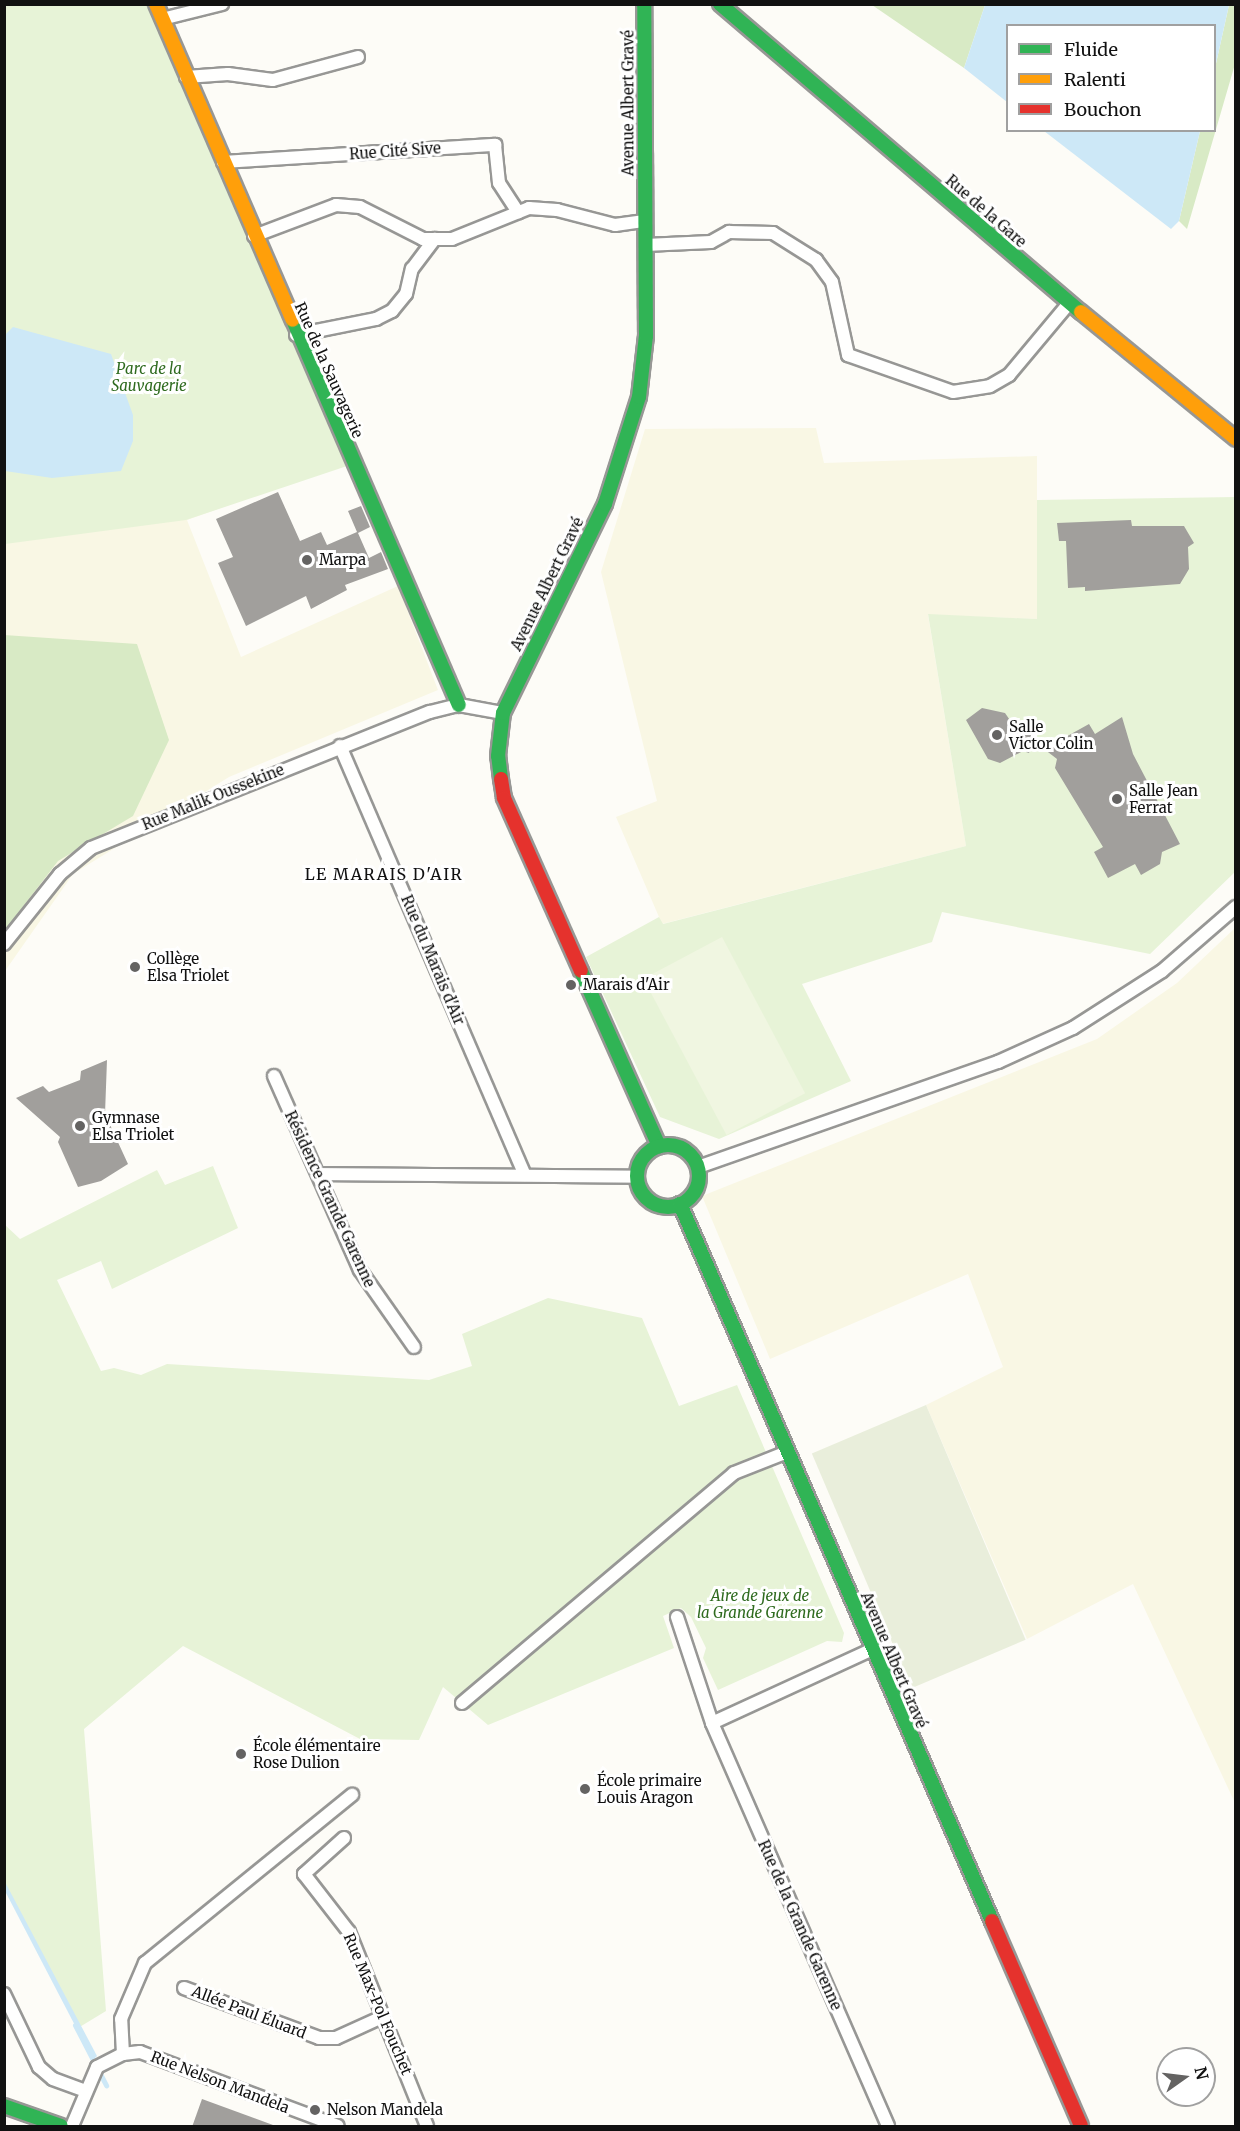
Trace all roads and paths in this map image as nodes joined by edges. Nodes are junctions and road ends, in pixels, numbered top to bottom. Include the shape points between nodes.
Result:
1 (156, 4) edge
2 (222, 4) edge
3 (644, 4) edge
4 (720, 4) edge
5 (162, 19) junction
6 (358, 57) dead end
7 (186, 77) junction
8 (223, 162) junction
9 (518, 212) junction
10 (645, 221) junction
11 (254, 236) junction
12 (435, 239) junction
13 (645, 246) junction
14 (1071, 302) junction
15 (296, 335) junction
16 (1236, 439) edge
17 (459, 705) junction
18 (503, 713) junction
19 (340, 746) junction
20 (1236, 908) edge
21 (4, 945) edge
22 (274, 1076) dead end
23 (659, 1146) junction
24 (698, 1167) junction
25 (319, 1174) junction
26 (525, 1175) junction
27 (638, 1177) junction
28 (680, 1204) junction
29 (414, 1347) dead end
30 (786, 1452) junction
31 (677, 1617) dead end
32 (871, 1650) junction
33 (462, 1703) dead end
34 (712, 1724) junction
35 (352, 1795) dead end
36 (344, 1838) dead end
37 (184, 1988) dead end
38 (4, 1994) edge
39 (382, 2017) junction
40 (123, 2054) junction
41 (84, 2090) junction
42 (4, 2106) edge
43 (61, 2127) edge
44 (72, 2127) edge
45 (338, 2127) edge
46 (427, 2127) edge
47 (888, 2127) edge
48 (1081, 2127) edge

1 - 5 street, Rue de la Sauvagerie
2 - 5 street
3 - 10 street, Avenue Albert Gravé
4 - 14 street, Rue de la Gare
5 - 7 street, Rue de la Sauvagerie
6 - 7 street via 273,80 228,74
7 - 8 street, Rue de la Sauvagerie
8 - 9 street, Rue Cité Sive via 495,145 499,183
8 - 11 street, Rue de la Sauvagerie
9 - 10 street via 557,210 615,225
9 - 12 street via 452,239
10 - 13 street, Avenue Albert Gravé
11 - 12 street via 336,205 360,207 423,240
11 - 15 street, Rue de la Sauvagerie
12 - 15 street via 412,269 406,294 392,311 376,319
13 - 14 street via 711,242 729,232 773,233 816,260 831,282 848,356 916,383 953,392 990,386 1009,375
13 - 18 street, Avenue Albert Gravé via 646,336 629,434 605,504
14 - 16 street, Rue de la Gare
15 - 17 street, Rue de la Sauvagerie
17 - 18 street
17 - 19 street, Rue Malik Oussekine
18 - 23 street, Avenue Albert Gravé via 498,756 504,798
19 - 21 street, Rue Malik Oussekine via 91,848 60,874
19 - 26 street, Rue du Marais d'Air
20 - 24 street via 1162,971 1073,1028 998,1062
22 - 25 street, Résidence Grande Garenne
23 - 24 street via 678,1147
23 - 27 street via 643,1158
24 - 28 street via 698,1185
25 - 26 street
25 - 29 street, Résidence Grande Garenne via 371,1289
26 - 27 street
27 - 28 street via 652,1202
28 - 30 street, Avenue Albert Gravé
30 - 32 street, Avenue Albert Gravé
30 - 33 street via 734,1473
31 - 34 street, Rue de la Grande Garenne
32 - 34 street
32 - 48 street, Avenue Albert Gravé
34 - 47 street, Rue de la Grande Garenne
35 - 40 street via 145,1963 121,2019
36 - 39 street, Rue Max-Pol Fouchet via 304,1874 349,1932
37 - 39 street, Allée Paul Éluard via 319,2038 336,2038
38 - 41 street via 39,2067 53,2079
39 - 46 street, Rue Max-Pol Fouchet
40 - 41 street via 97,2067
40 - 45 street, Rue Nelson Mandela via 140,2052
41 - 44 street
42 - 43 street

